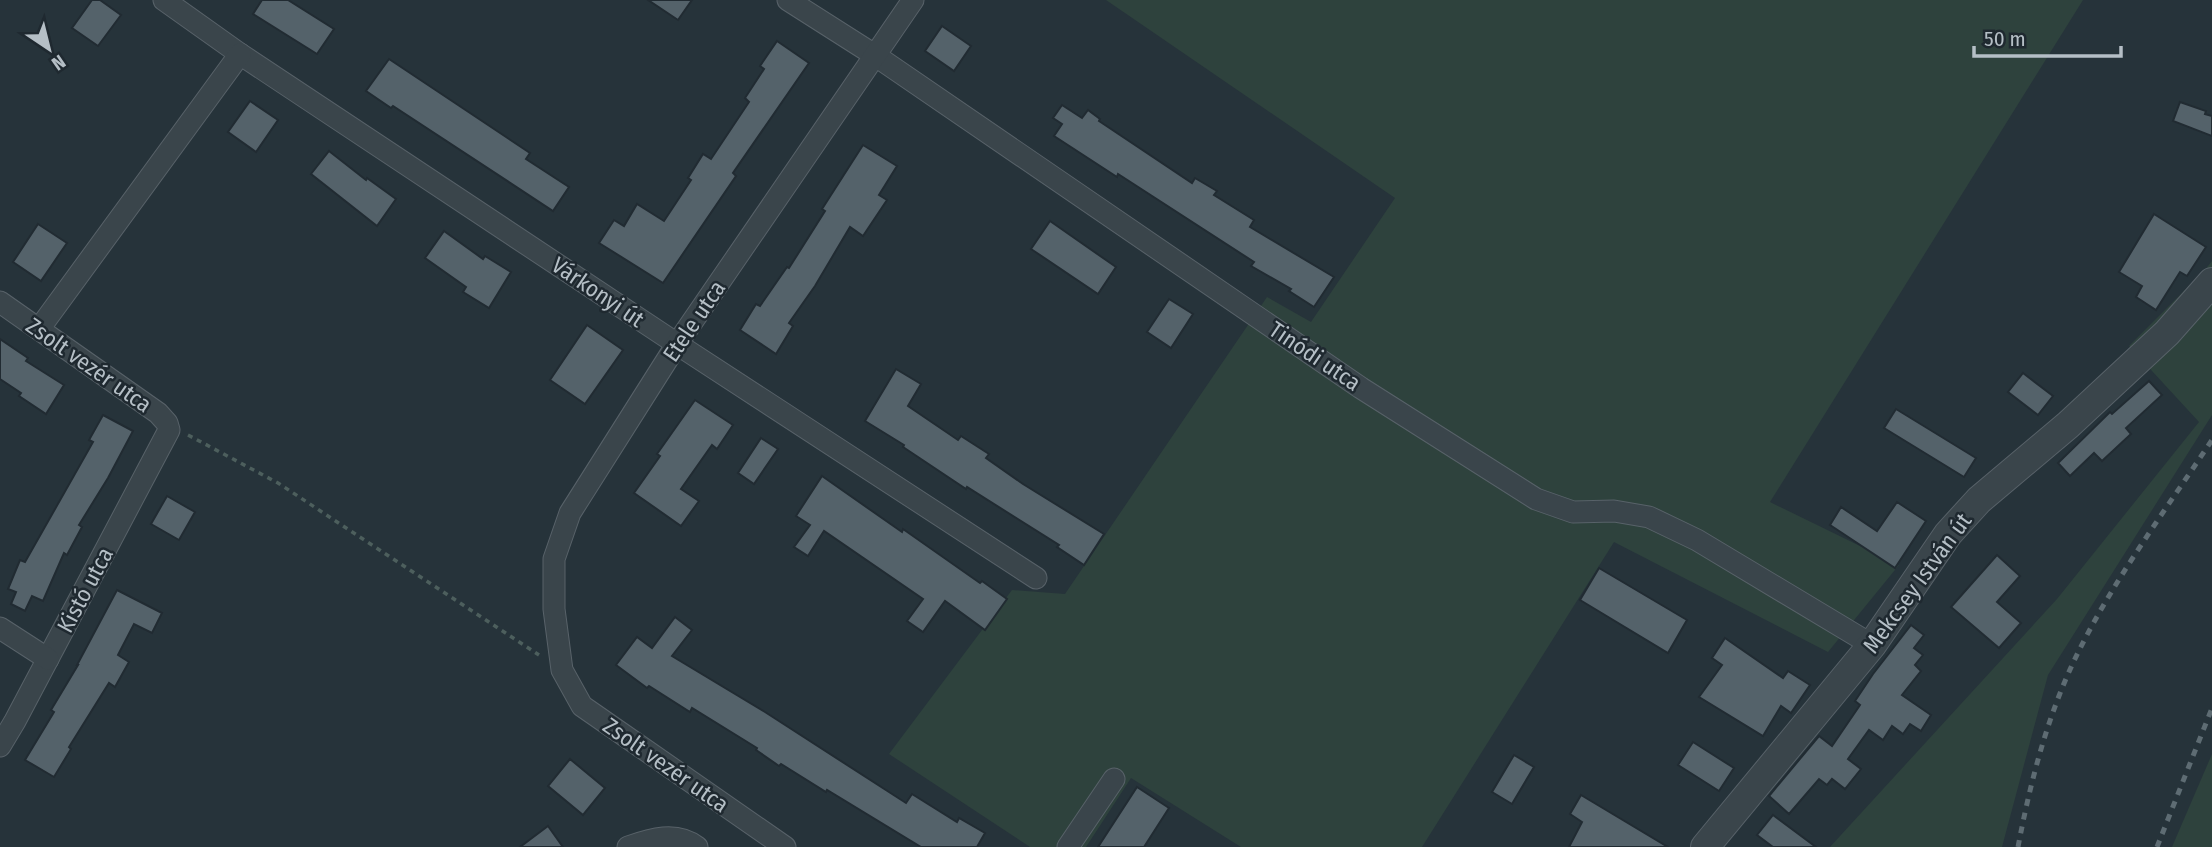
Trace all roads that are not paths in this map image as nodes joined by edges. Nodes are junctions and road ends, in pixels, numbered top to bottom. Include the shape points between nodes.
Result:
1 (164, 0) edge
2 (788, 0) edge
3 (913, 0) edge
4 (240, 54) junction
5 (876, 57) junction
6 (2212, 282) edge
7 (0, 302) edge
8 (39, 329) junction
9 (677, 344) junction
10 (176, 433) joint
11 (1037, 578) dead end
12 (0, 628) edge
13 (1872, 645) junction
14 (48, 659) junction
15 (562, 670) joint
16 (0, 746) edge
17 (1114, 779) dead end
18 (628, 847) edge
19 (697, 847) edge
20 (785, 847) edge
21 (1068, 847) edge
22 (1705, 847) edge

1 - 4 street, Várkonyi út
2 - 5 street, Tinódi utca
3 - 5 street, Etele utca
4 - 8 street
4 - 9 street, Várkonyi út
5 - 9 street, Etele utca
5 - 13 street, Tinódi utca via 1361,388 1536,499 1573,512 1614,511 1649,517
6 - 13 street, Mekcsey István út via 2166,333 2087,407 1979,500 1948,534
7 - 8 street, Zsolt vezér utca
8 - 10 street, Zsolt vezér utca via 158,413
9 - 11 street, Várkonyi út
9 - 15 street, Etele utca via 570,513 554,559 554,609
10 - 14 street, Kistó utca
12 - 14 street
13 - 22 street, Mekcsey István út
14 - 16 street, Kistó utca
15 - 20 street, Zsolt vezér utca via 582,706
17 - 21 street
18 - 19 street via 654,838 675,838

